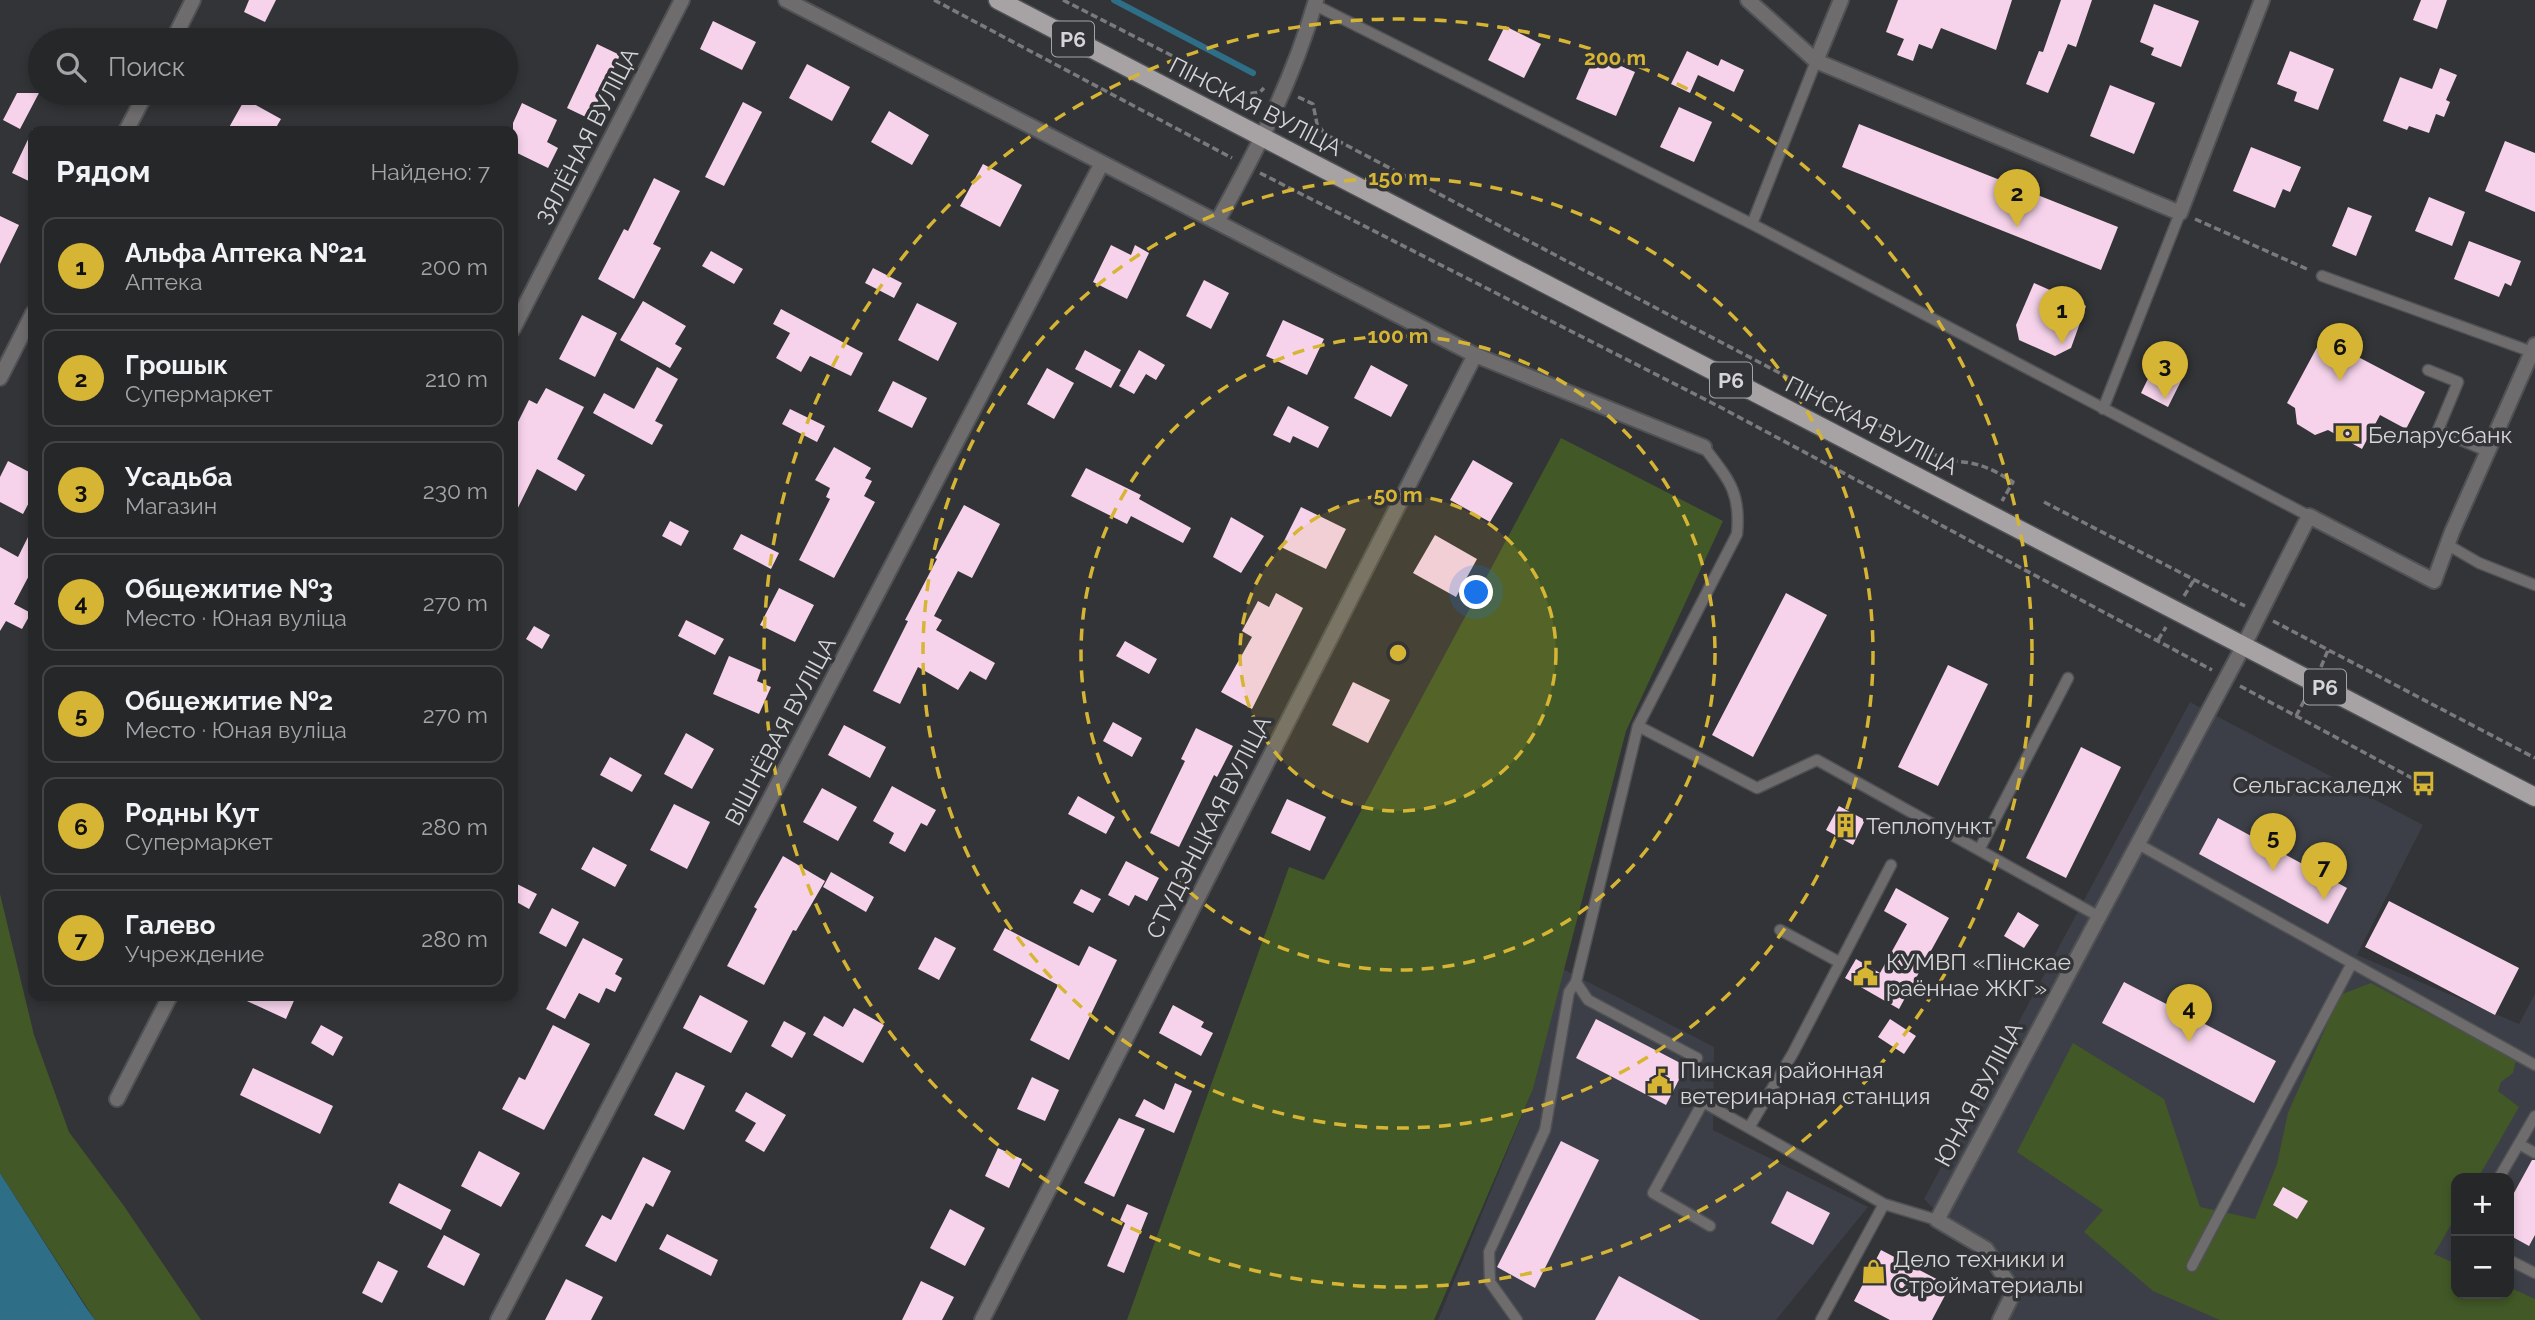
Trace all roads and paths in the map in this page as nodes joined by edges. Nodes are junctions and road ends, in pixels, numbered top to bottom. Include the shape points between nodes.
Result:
1 (193, 0) edge
2 (682, 0) edge
3 (786, 0) edge
4 (934, 0) edge
5 (998, 0) edge
6 (1063, 0) edge
7 (1748, 0) edge
8 (1840, 0) edge
9 (2262, 0) edge
10 (1312, 2) edge
11 (179, 28) edge
12 (1816, 61) junction
13 (1285, 91) junction
14 (140, 105) edge
15 (129, 126) edge
16 (1264, 138) junction
17 (1102, 163) junction
18 (1248, 167) junction
19 (2180, 213) junction
20 (1217, 222) junction
21 (1752, 224) junction
22 (2322, 276) joint
23 (518, 319) edge
24 (28, 323) edge
25 (2534, 351) edge
26 (1475, 355) junction
27 (2428, 370) dead end
28 (0, 377) edge
29 (2103, 409) junction
30 (1704, 447) joint
31 (2489, 452) junction
32 (2013, 482) dead end
33 (2044, 502) dead end
34 (2309, 516) junction
35 (2448, 545) junction
36 (2535, 585) edge
37 (2259, 614) junction
38 (2244, 645) junction
39 (2067, 678) dead end
40 (2226, 678) junction
41 (1638, 726) junction
42 (2535, 758) edge
43 (2423, 784) dead end
44 (2535, 797) edge
45 (2138, 844) junction
46 (1979, 850) junction
47 (1891, 865) dead end
48 (2098, 916) junction
49 (1780, 930) dead end
50 (1839, 962) junction
51 (2352, 963) junction
52 (1576, 982) junction
53 (167, 1001) edge
54 (1697, 1058) dead end
55 (2535, 1065) edge
56 (117, 1099) dead end
57 (2535, 1116) edge
58 (1750, 1126) junction
59 (2519, 1144) junction
60 (2535, 1153) edge
61 (2502, 1173) edge
62 (1884, 1204) junction
63 (1937, 1220) junction
64 (1710, 1226) dead end
65 (2514, 1262) edge
66 (2192, 1266) dead end
67 (2535, 1273) edge
68 (498, 1320) edge
69 (982, 1320) edge
70 (1517, 1320) edge
71 (1821, 1320) edge
72 (2000, 1320) edge

1 - 11 street
2 - 23 street, ЗЯЛЁНАЯ ВУЛІЦА
3 - 17 street
4 - 18 path
5 - 16 main road, ПІНСКАЯ ВУЛІЦА / Р6
6 - 13 path via 1247,94 1260,92 1268,84
7 - 12 street
8 - 12 street
9 - 19 street
10 - 13 street
10 - 21 lane
12 - 19 street
12 - 21 lane
13 - 16 street
13 - 32 path via 1313,104 1317,124 1325,134 1947,461 1992,467
14 - 15 street
16 - 18 street
16 - 38 main road, ПІНСКАЯ ВУЛІЦА / Р6
17 - 20 street
17 - 68 street, ВІШНЁВАЯ ВУЛІЦА
18 - 20 street
18 - 40 path via 1720,407
19 - 22 path
19 - 29 lane
20 - 26 street
21 - 29 lane
22 - 25 lane
24 - 28 street
25 - 31 street
26 - 30 street
26 - 69 street, СТУДЭНЦКАЯ ВУЛІЦА
27 - 31 lane via 2458,382 2438,430
29 - 34 lane
30 - 41 lane via 1728,478 1740,507 1737,534
31 - 35 street
33 - 37 path
34 - 35 street via 2434,581
34 - 37 street, ЮНАЯ ВУЛІЦА
35 - 36 lane
37 - 38 street, ЮНАЯ ВУЛІЦА
37 - 42 path
38 - 40 street, ЮНАЯ ВУЛІЦА
38 - 44 main road, ПІНСКАЯ ВУЛІЦА / Р6
39 - 46 lane
40 - 43 path
40 - 45 street, ЮНАЯ ВУЛІЦА
41 - 46 lane via 1757,788 1817,760
41 - 52 lane
45 - 48 street, ЮНАЯ ВУЛІЦА
45 - 51 lane
46 - 48 lane
47 - 50 lane
48 - 63 street, ЮНАЯ ВУЛІЦА
49 - 50 lane
50 - 58 lane
51 - 55 lane
51 - 66 lane
52 - 54 lane via 1588,1000
52 - 70 lane via 1569,992 1545,1130 1489,1252 1490,1282
53 - 56 street
57 - 59 lane
58 - 62 lane
58 - 64 lane via 1703,1102 1653,1193
59 - 60 lane
59 - 61 lane
62 - 63 lane
62 - 71 lane
63 - 72 street via 1986,1249 2014,1292
65 - 67 lane

